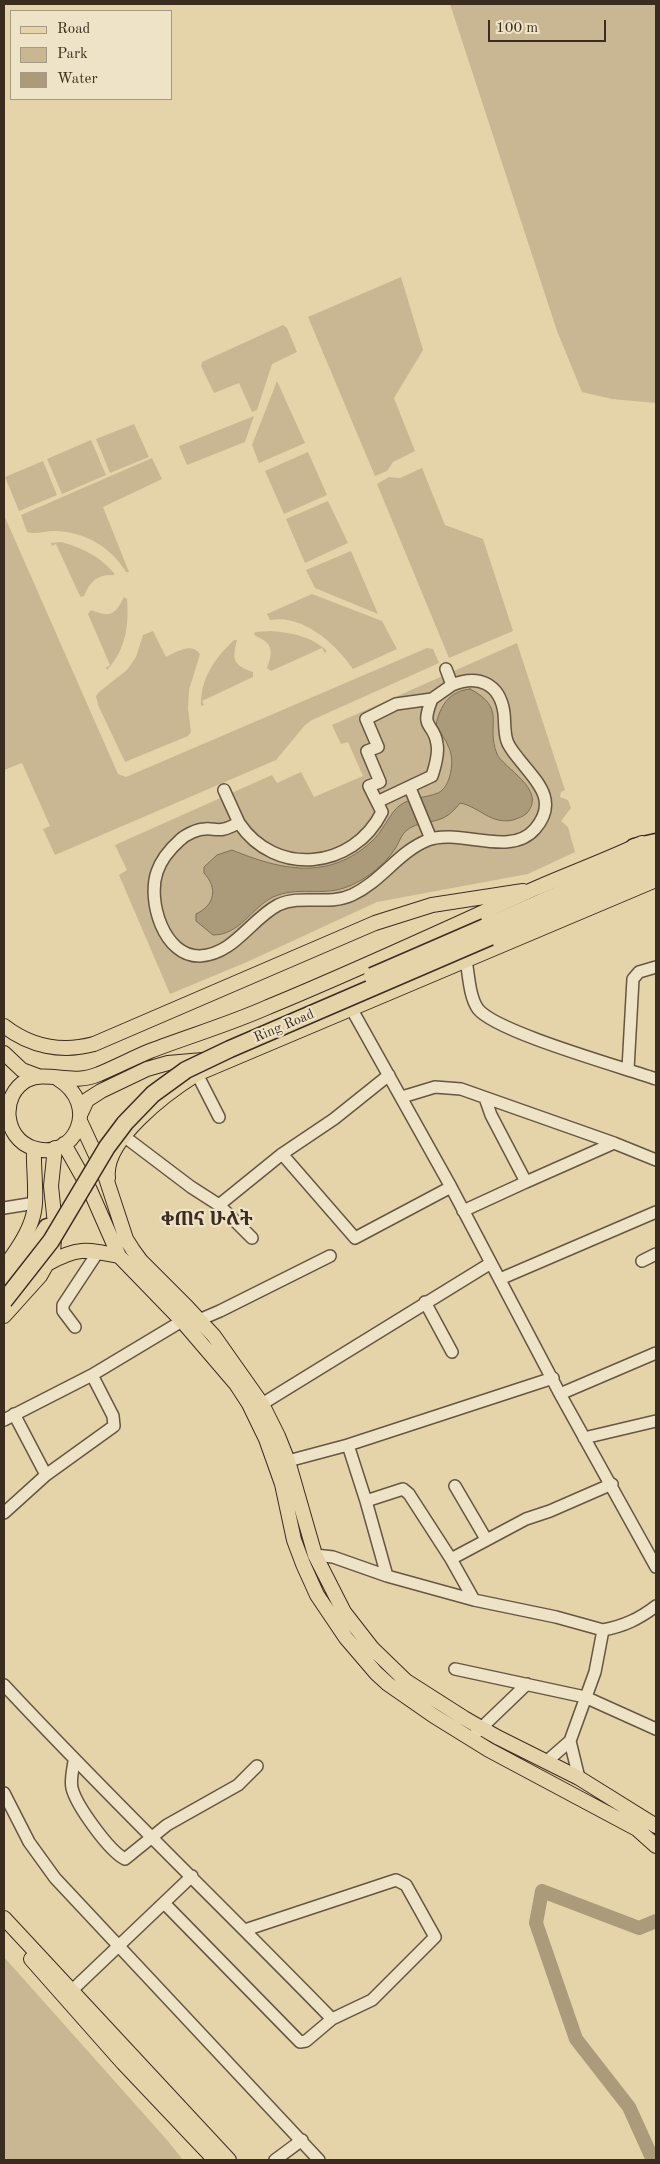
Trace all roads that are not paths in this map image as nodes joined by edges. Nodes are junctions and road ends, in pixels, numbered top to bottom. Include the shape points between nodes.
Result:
1 (446, 669) dead end
2 (452, 685) junction
3 (432, 699) junction
4 (224, 790) dead end
5 (412, 792) junction
6 (377, 802) junction
7 (239, 823) junction
8 (656, 836) edge
9 (431, 839) junction
10 (656, 842) edge
11 (634, 847) junction
12 (656, 851) edge
13 (656, 866) edge
14 (656, 871) edge
15 (656, 880) edge
16 (633, 889) junction
17 (534, 890) junction
18 (487, 932) junction
19 (466, 961) junction
20 (656, 967) edge
21 (352, 1008) junction
22 (4, 1026) edge
23 (4, 1053) edge
24 (226, 1062) junction
25 (628, 1069) junction
26 (198, 1074) junction
27 (389, 1075) junction
28 (38, 1076) junction
29 (58, 1079) junction
30 (656, 1079) edge
31 (402, 1097) junction
32 (485, 1098) junction
33 (5, 1116) edge
34 (81, 1117) junction
35 (219, 1117) dead end
36 (125, 1137) junction
37 (614, 1143) junction
38 (60, 1146) junction
39 (34, 1149) junction
40 (282, 1154) junction
41 (656, 1160) edge
42 (526, 1182) junction
43 (451, 1187) junction
44 (110, 1189) junction
45 (35, 1203) junction
46 (219, 1205) junction
47 (4, 1208) edge
48 (463, 1210) junction
49 (656, 1212) edge
50 (252, 1238) dead end
51 (98, 1252) junction
52 (656, 1254) edge
53 (119, 1256) junction
54 (330, 1256) dead end
55 (642, 1261) dead end
56 (492, 1263) junction
57 (46, 1264) junction
58 (4, 1268) edge
59 (500, 1279) junction
60 (4, 1285) edge
61 (4, 1301) edge
62 (425, 1302) junction
63 (4, 1316) edge
64 (182, 1320) junction
65 (199, 1320) junction
66 (75, 1327) dead end
67 (452, 1352) dead end
68 (656, 1353) edge
69 (221, 1356) junction
70 (92, 1374) junction
71 (553, 1378) junction
72 (560, 1394) junction
73 (262, 1404) junction
74 (9, 1417) edge
75 (656, 1421) edge
76 (584, 1438) junction
77 (348, 1445) junction
78 (288, 1461) junction
79 (46, 1475) junction
80 (612, 1484) junction
81 (455, 1486) dead end
82 (366, 1501) junction
83 (4, 1513) edge
84 (486, 1539) junction
85 (651, 1549) edge
86 (315, 1555) junction
87 (451, 1559) junction
88 (656, 1567) edge
89 (387, 1576) junction
90 (474, 1600) junction
91 (656, 1606) edge
92 (603, 1630) junction
93 (455, 1669) dead end
94 (527, 1684) junction
95 (4, 1685) edge
96 (585, 1697) junction
97 (481, 1728) junction
98 (656, 1729) edge
99 (468, 1738) junction
100 (570, 1741) junction
101 (74, 1761) junction
102 (546, 1762) junction
103 (257, 1766) dead end
104 (578, 1778) junction
105 (4, 1793) edge
106 (656, 1825) edge
107 (152, 1837) junction
108 (656, 1846) edge
109 (192, 1876) junction
110 (164, 1903) junction
111 (4, 1918) edge
112 (4, 1929) edge
113 (245, 1930) junction
114 (118, 1945) junction
115 (68, 1994) junction
116 (332, 2019) junction
117 (302, 2140) junction
118 (215, 2160) edge
119 (229, 2160) edge
120 (275, 2160) edge
121 (319, 2160) edge

1 - 2 street
2 - 3 street
2 - 9 street via 474,680 488,685 498,694 508,743 541,785 546,797 544,815 534,830 517,840
3 - 5 street via 426,722 438,744 436,766 432,776
3 - 6 street via 396,704 366,719 378,746 367,752 380,782 369,786
4 - 7 street
5 - 6 street
5 - 9 street
6 - 7 street via 382,812 366,836 332,857 315,860 298,860 262,846 247,835
7 - 9 street via 223,830 202,828 181,839 169,851 157,873 154,904 162,929 182,952 198,956 218,953 277,906 294,900 332,900 350,896 370,886 413,846
8 - 11 main road
10 - 11 highway
11 - 17 main road
12 - 18 highway
13 - 18 highway, Ring Road
14 - 16 highway
15 - 16 main road
16 - 19 main road
17 - 22 main road via 432,905 375,923 79,1048 47,1046 27,1040
17 - 29 main road via 252,1014 97,1075 76,1080
18 - 60 highway, Ring Road, bridge via 217,1043 168,1069 113,1119 47,1227
18 - 61 highway, Ring Road, bridge via 186,1070 153,1094 124,1123 51,1241
19 - 21 main road
19 - 25 street via 473,998 486,1016 524,1034
20 - 25 street via 639,972 633,979
21 - 24 main road
21 - 27 street
23 - 28 main road via 22,1070
24 - 26 main road
24 - 34 main road via 195,1060 146,1069 87,1100
25 - 30 street
26 - 35 street
26 - 36 main road via 145,1114
27 - 31 street
27 - 40 street via 334,1119
28 - 29 main road
28 - 33 main road via 14,1091
29 - 34 main road via 74,1092
31 - 32 street via 435,1087 460,1089
31 - 43 street
32 - 37 street
32 - 42 street via 491,1116
33 - 39 main road via 16,1137
34 - 38 main road via 72,1138
34 - 44 main road
36 - 44 main road via 108,1164
36 - 46 street
37 - 41 street
37 - 42 street
38 - 39 main road
38 - 53 main road via 90,1190
38 - 57 main road via 51,1186 55,1244
39 - 45 main road
40 - 43 street via 355,1238
40 - 46 street
42 - 48 street
43 - 48 street
44 - 65 main road via 132,1250
45 - 47 street
45 - 58 main road via 25,1236
46 - 50 street
48 - 56 street
49 - 59 street
51 - 53 main road
51 - 57 main road via 73,1251
51 - 66 street via 63,1305 63,1311
52 - 55 street
53 - 64 main road
54 - 65 street
56 - 59 street
56 - 62 street
57 - 63 main road via 40,1276
59 - 71 street
62 - 67 street
62 - 73 street
64 - 69 main road
64 - 70 street
65 - 69 main road
68 - 72 street
69 - 73 main road
69 - 99 main road via 266,1439 282,1484 294,1540 326,1610 376,1673 404,1696
70 - 74 street
70 - 79 street via 114,1426
71 - 72 street
71 - 77 street
72 - 76 street
73 - 78 main road
74 - 79 street
75 - 76 street
76 - 80 street
77 - 78 street
77 - 82 street
78 - 86 main road
79 - 83 street
80 - 84 street
80 - 85 street
81 - 84 street
82 - 87 street via 403,1490 410,1494
82 - 89 street
84 - 87 street
85 - 88 street
86 - 89 street via 333,1556
86 - 97 main road via 344,1612 377,1654 406,1681
87 - 90 street
89 - 90 street
90 - 92 street
91 - 92 street via 639,1619
92 - 96 street via 599,1657
93 - 94 street
94 - 96 street
94 - 97 street
95 - 101 street
96 - 98 street
96 - 100 street
97 - 99 street
97 - 102 main road
99 - 108 main road via 637,1829
100 - 102 street
100 - 104 street
101 - 107 street
101 - 107 street via 72,1789 110,1847 125,1859
102 - 104 main road
103 - 107 street via 238,1785 167,1825
104 - 106 main road
105 - 114 street via 29,1842 55,1878
107 - 109 street
109 - 110 street
109 - 113 street
110 - 114 street
110 - 116 street via 295,2039 306,2041
111 - 115 main road
112 - 115 main road
113 - 116 street
113 - 116 street via 396,1880 406,1885 435,1937 372,2000
114 - 115 street
114 - 117 street
115 - 118 main road
115 - 119 main road
117 - 120 street
117 - 121 street

